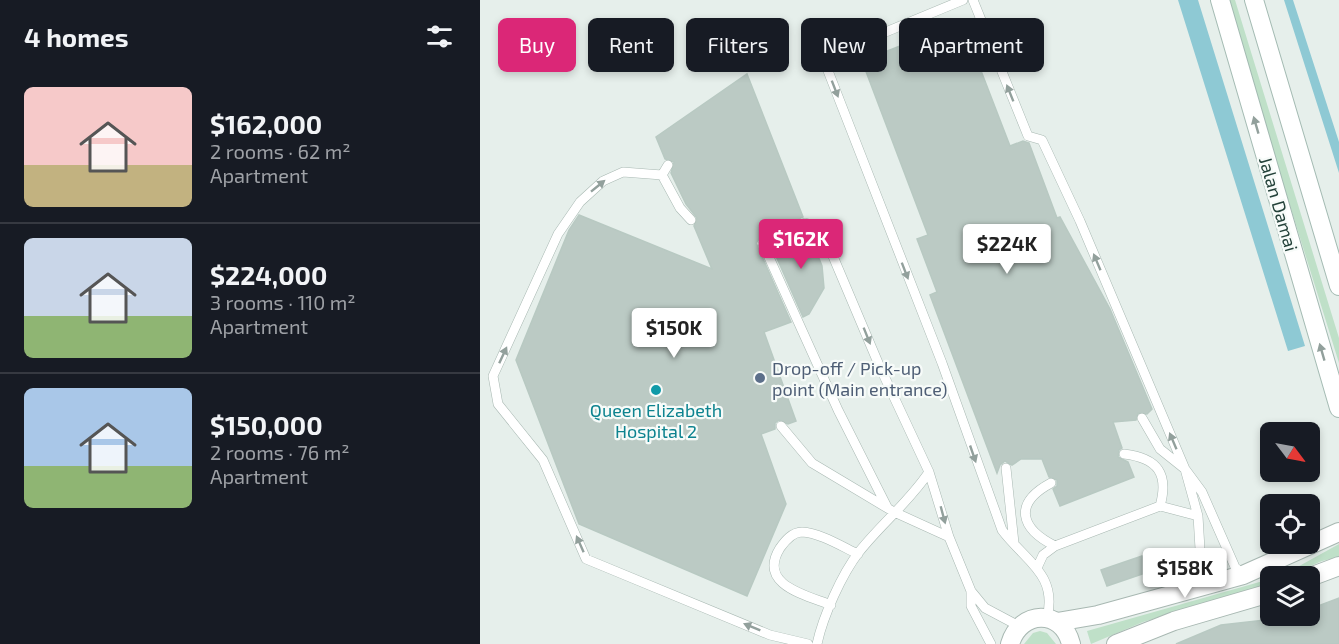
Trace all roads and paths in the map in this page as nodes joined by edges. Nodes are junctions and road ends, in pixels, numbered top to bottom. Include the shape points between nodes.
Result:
1 (963, 0) edge
2 (974, 0) edge
3 (1220, 0) edge
4 (1254, 0) edge
5 (668, 165) dead end
6 (662, 175) junction
7 (691, 220) dead end
8 (1339, 286) edge
9 (1339, 408) edge
10 (1142, 418) dead end
11 (782, 426) dead end
12 (1124, 454) dead end
13 (1006, 468) dead end
14 (1185, 469) junction
15 (929, 472) junction
16 (1051, 483) dead end
17 (1160, 506) junction
18 (890, 510) junction
19 (1198, 516) junction
20 (1339, 532) edge
21 (949, 537) junction
22 (1014, 546) junction
23 (1055, 546) junction
24 (858, 554) junction
25 (1339, 566) edge
26 (1037, 568) junction
27 (1320, 573) edge
28 (1243, 575) junction
29 (1186, 590) junction
30 (971, 591) junction
31 (1260, 596) edge
32 (831, 605) junction
33 (1052, 620) junction
34 (1019, 626) junction
35 (808, 644) edge
36 (817, 644) edge
37 (992, 644) edge
38 (1010, 644) edge
39 (1071, 644) edge
40 (1116, 644) edge

1 -> 22 lane via 823,58 942,363 983,482 1002,530
14 -> 2 lane via 1042,140 1028,136
9 -> 3 main road, Jalan Damai
4 - 8 main road, Jalan Damai
5 - 6 lane
6 - 7 lane
35 -> 6 lane via 771,635 586,559 543,460 498,404 493,376 558,234 580,202 603,181 623,172
10 - 14 lane via 1160,448
11 - 18 lane via 812,463
12 - 17 lane via 1150,460 1163,475 1165,489
13 - 22 lane
14 - 19 lane
14 - 28 lane via 1202,492 1235,567
15 - 18 lane via 915,492
18 -> 15 lane via 838,410 763,244 805,223 817,226 824,235
15 -> 21 lane
16 - 23 lane via 1028,500 1026,513 1028,526 1036,536
17 - 19 lane
17 - 23 lane
18 - 21 lane
18 - 24 lane
19 - 29 lane via 1200,549
20 - 28 main road
21 - 30 lane
22 - 26 lane
23 - 26 lane via 1043,555
24 - 32 lane
24 - 32 lane via 799,532 787,538 778,550 774,568 777,578 785,586
25 - 27 main road
26 - 33 lane via 1052,600
28 - 29 main road
29 - 33 main road via 1098,615
30 - 34 lane via 985,608
30 - 37 lane via 971,606
31 - 40 main road via 1174,621
32 - 36 lane
33 - 34 main road via 1037,617
33 - 39 main road via 1064,628
34 - 38 main road

